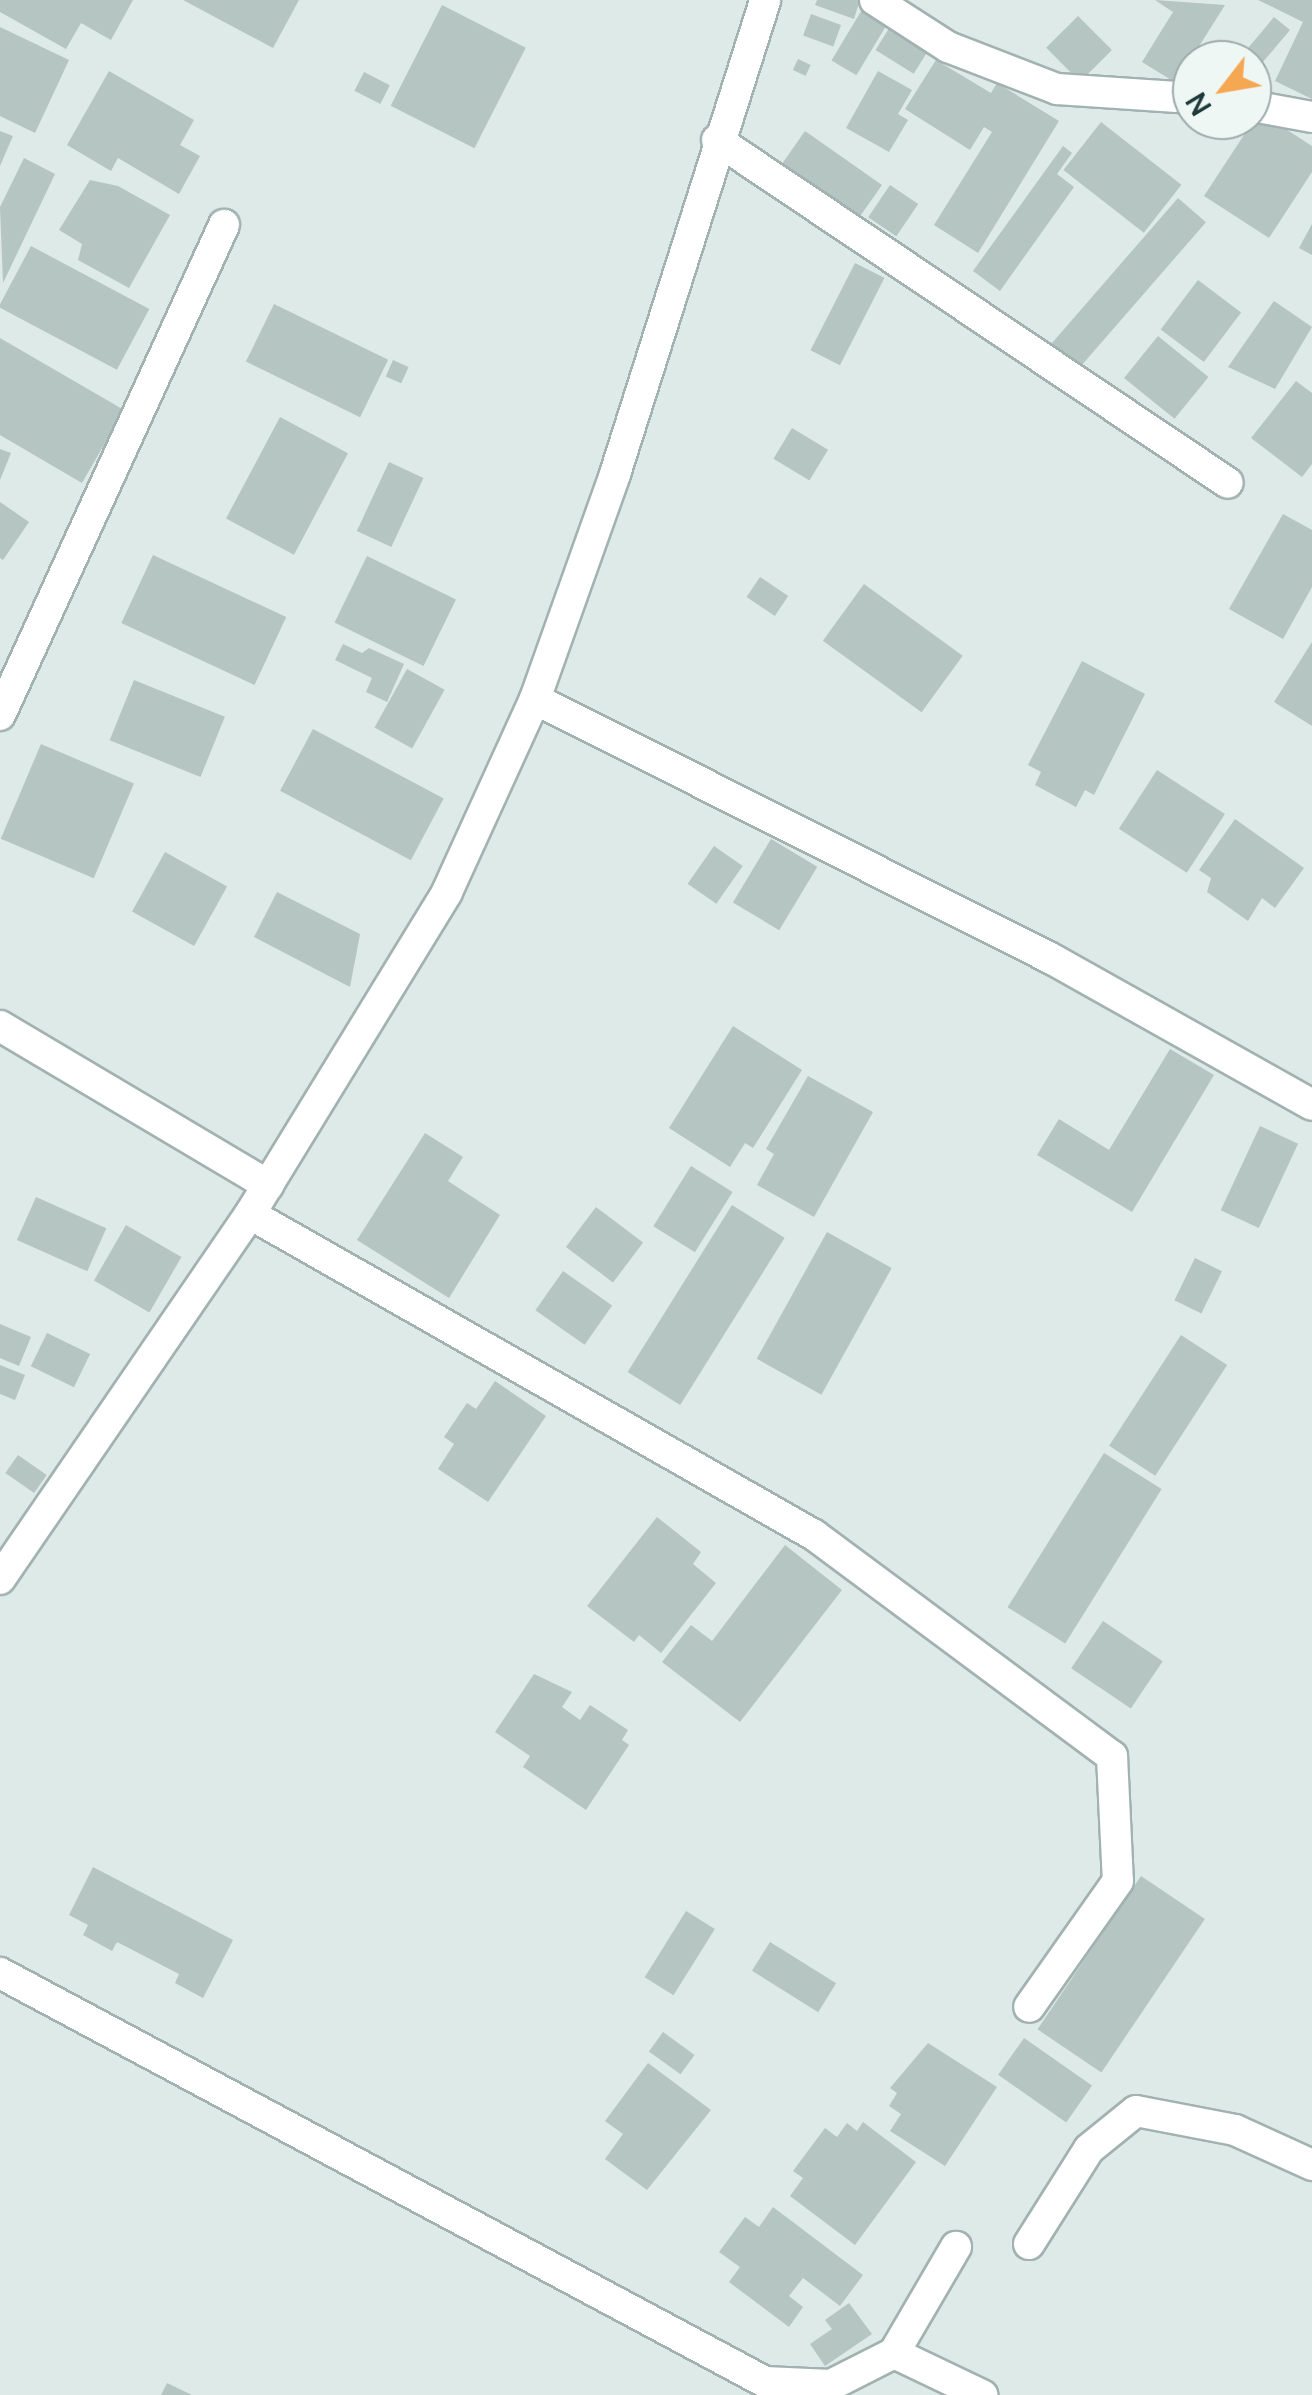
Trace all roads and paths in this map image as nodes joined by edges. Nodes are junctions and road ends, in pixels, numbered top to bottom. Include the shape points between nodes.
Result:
1 (875, 0) edge
2 (763, 1) edge
3 (1172, 97) edge
4 (1272, 110) edge
5 (1312, 118) edge
6 (718, 140) junction
7 (224, 226) dead end
8 (1228, 484) dead end
9 (535, 700) junction
10 (0, 715) edge
11 (0, 1026) edge
12 (1312, 1105) edge
13 (268, 1186) junction
14 (250, 1214) junction
15 (0, 1579) edge
16 (0, 1973) edge
17 (1029, 2008) dead end
18 (1312, 2165) edge
19 (1029, 2244) dead end
20 (956, 2247) dead end
21 (894, 2353) junction
22 (982, 2395) edge

1 - 3 street via 948,46 1057,90
2 - 6 street
4 - 5 street
6 - 8 street
6 - 9 street via 620,456
7 - 10 street
9 - 12 street via 1052,959
9 - 13 street via 448,892
11 - 13 street
13 - 14 street
14 - 15 street
14 - 17 street via 814,1536 1112,1756 1118,1881
16 - 21 street via 765,2382 831,2386
18 - 19 street via 1235,2130 1136,2111 1089,2149
20 - 21 street
21 - 22 street

